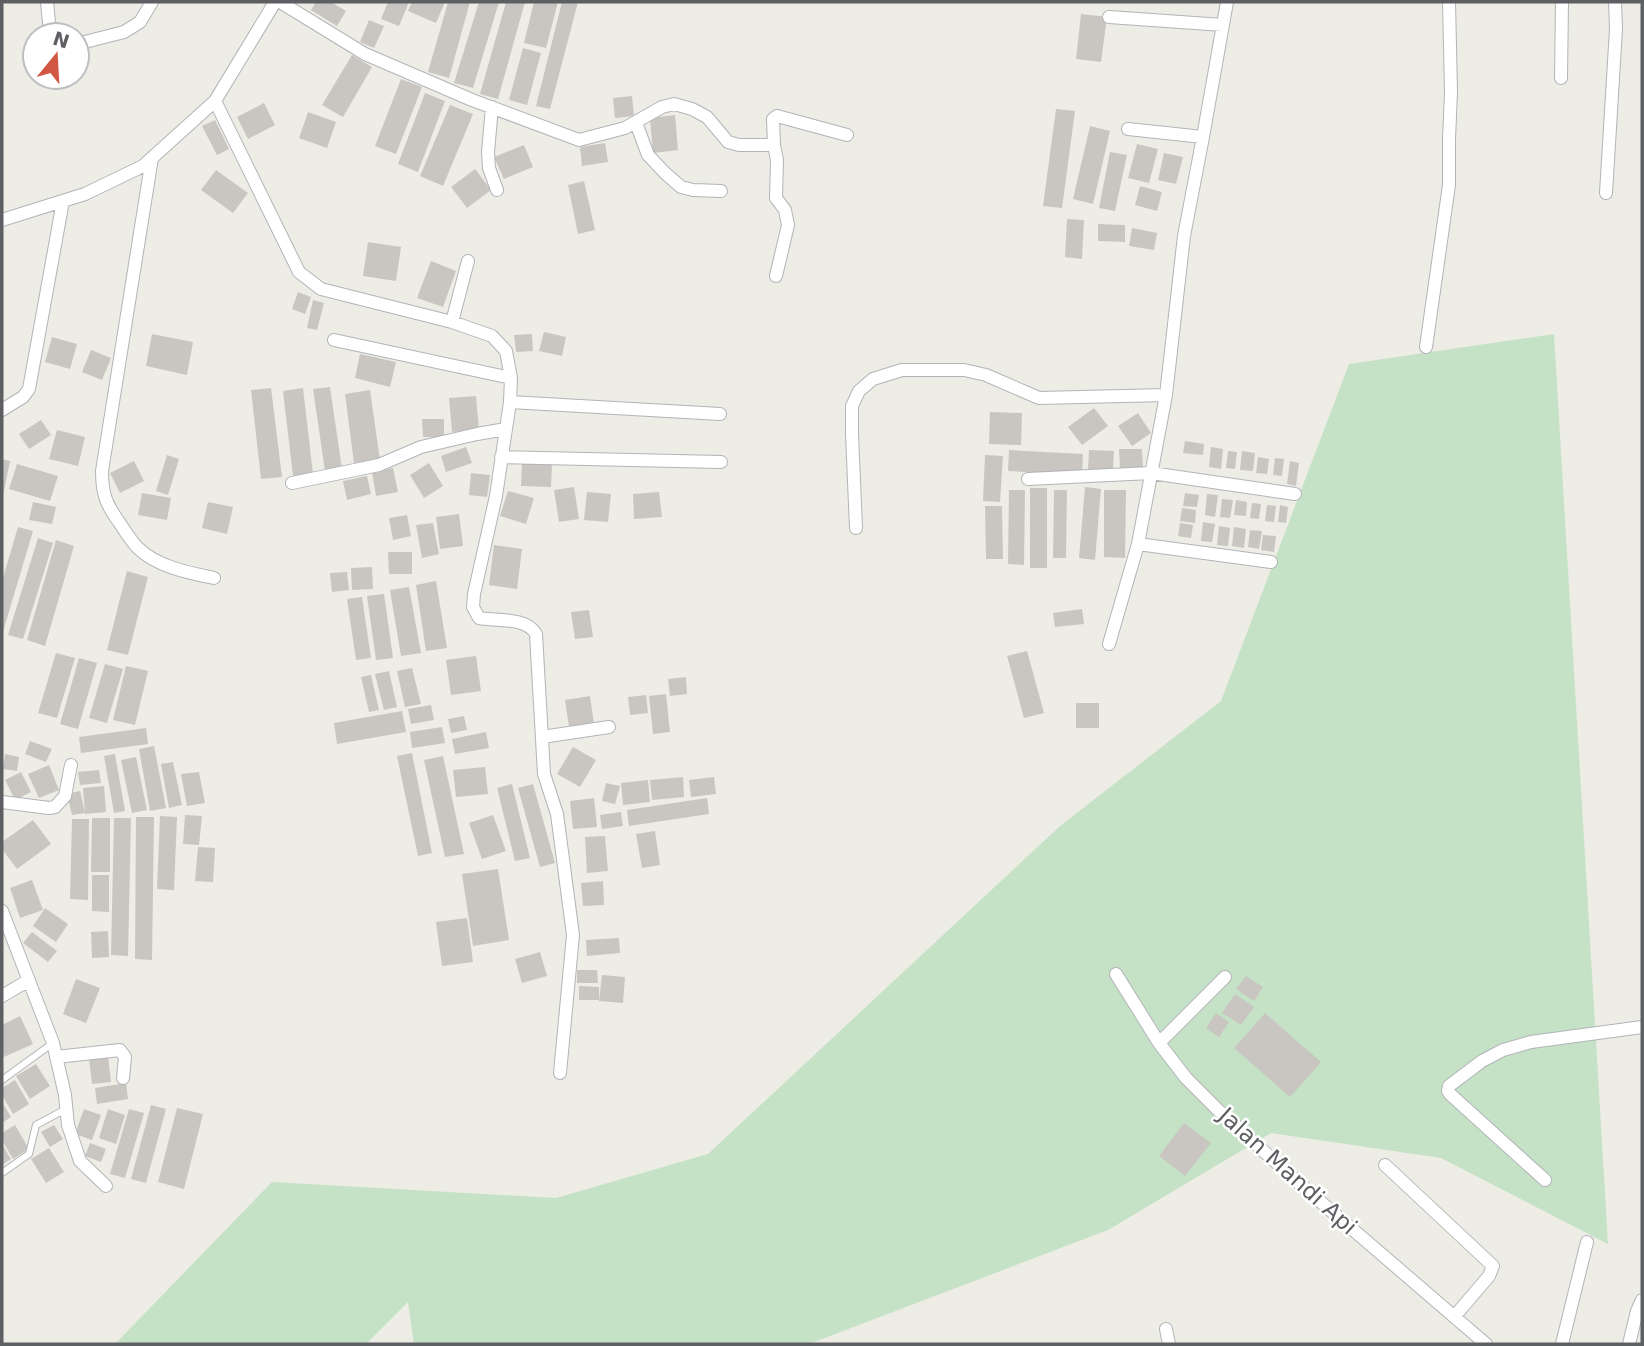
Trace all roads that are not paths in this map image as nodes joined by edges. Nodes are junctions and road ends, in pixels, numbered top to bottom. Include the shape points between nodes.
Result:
1 (47, 2) edge
2 (152, 2) edge
3 (277, 2) edge
4 (1227, 2) edge
5 (1449, 2) edge
6 (1562, 2) edge
7 (1615, 2) edge
8 (1109, 17) dead end
9 (49, 21) edge
10 (1223, 25) junction
11 (91, 40) edge
12 (1561, 78) dead end
13 (215, 101) junction
14 (492, 107) junction
15 (636, 123) junction
16 (1128, 129) dead end
17 (847, 135) dead end
18 (1203, 137) junction
19 (774, 145) junction
20 (152, 158) junction
21 (497, 190) dead end
22 (721, 191) dead end
23 (1606, 192) dead end
24 (63, 201) junction
25 (2, 220) edge
26 (468, 261) dead end
27 (776, 276) dead end
28 (452, 322) junction
29 (334, 340) dead end
30 (1426, 347) dead end
31 (511, 378) junction
32 (1166, 395) junction
33 (510, 402) junction
34 (2, 410) edge
35 (719, 414) dead end
36 (506, 429) junction
37 (501, 457) junction
38 (722, 462) dead end
39 (1151, 473) junction
40 (1028, 478) dead end
41 (292, 483) dead end
42 (1295, 494) dead end
43 (856, 528) dead end
44 (1138, 544) junction
45 (1271, 562) dead end
46 (214, 578) dead end
47 (1109, 643) dead end
48 (610, 727) dead end
49 (542, 737) junction
50 (71, 765) dead end
51 (2, 803) edge
52 (2, 911) edge
53 (1116, 974) dead end
54 (1225, 977) dead end
55 (29, 981) junction
56 (2, 996) edge
57 (1642, 1027) edge
58 (53, 1043) junction
59 (1159, 1043) junction
60 (56, 1057) junction
61 (560, 1073) dead end
62 (123, 1078) dead end
63 (2, 1080) edge
64 (66, 1109) junction
65 (1385, 1165) dead end
66 (2, 1173) edge
67 (1545, 1180) dead end
68 (106, 1186) dead end
69 (1587, 1242) dead end
70 (1641, 1308) edge
71 (1454, 1317) junction
72 (1166, 1329) dead end
73 (1169, 1344) edge
74 (1486, 1344) edge
75 (1562, 1344) edge
76 (1629, 1344) edge

1 - 9 street
2 - 11 street via 140,22 124,32
3 - 13 street
3 - 14 street via 365,54
4 - 10 street
5 - 30 street via 1449,186
6 - 12 street
7 - 23 street
8 - 10 street
10 - 18 street
13 - 20 street
13 - 28 street via 299,272 321,289
14 - 15 street via 579,140
14 - 21 street via 488,152
15 - 19 street via 674,104 707,117 728,142
15 - 22 street via 648,155 681,187
16 - 18 street
17 - 19 street via 777,116 772,122
18 - 32 street via 1184,236
19 - 27 street via 776,198 788,225
20 - 24 street
20 - 46 street via 102,489 110,510 139,550 180,570
24 - 25 street
24 - 34 street via 29,389
26 - 28 street
28 - 31 street via 492,336 506,351
29 - 31 street
31 - 33 street
32 - 39 street
32 - 43 street via 1039,398 964,370 902,370 873,379 859,391 852,406
33 - 35 street
33 - 36 street
36 - 37 street
36 - 41 street via 422,447 379,465
37 - 38 street
37 - 49 street via 473,607 479,618 526,623 536,634
39 - 40 street
39 - 42 street
39 - 44 street
44 - 45 street
44 - 47 street
48 - 49 street
49 - 61 street via 544,774 557,814 573,935
50 - 51 street via 65,796 55,807
52 - 55 street
53 - 59 street, Jalan Mandi Api
54 - 59 street
55 - 56 street
55 - 58 street
57 - 67 street via 1503,1050 1448,1088
58 - 60 street
58 - 63 lane
59 - 71 street, Jalan Mandi Api via 1219,1111
60 - 62 street via 120,1050 125,1057
60 - 64 street
64 - 66 lane via 36,1125 29,1154
64 - 68 street via 80,1161
65 - 71 street via 1493,1266
69 - 75 street
70 - 76 street
71 - 74 street, Jalan Mandi Api
72 - 73 street

